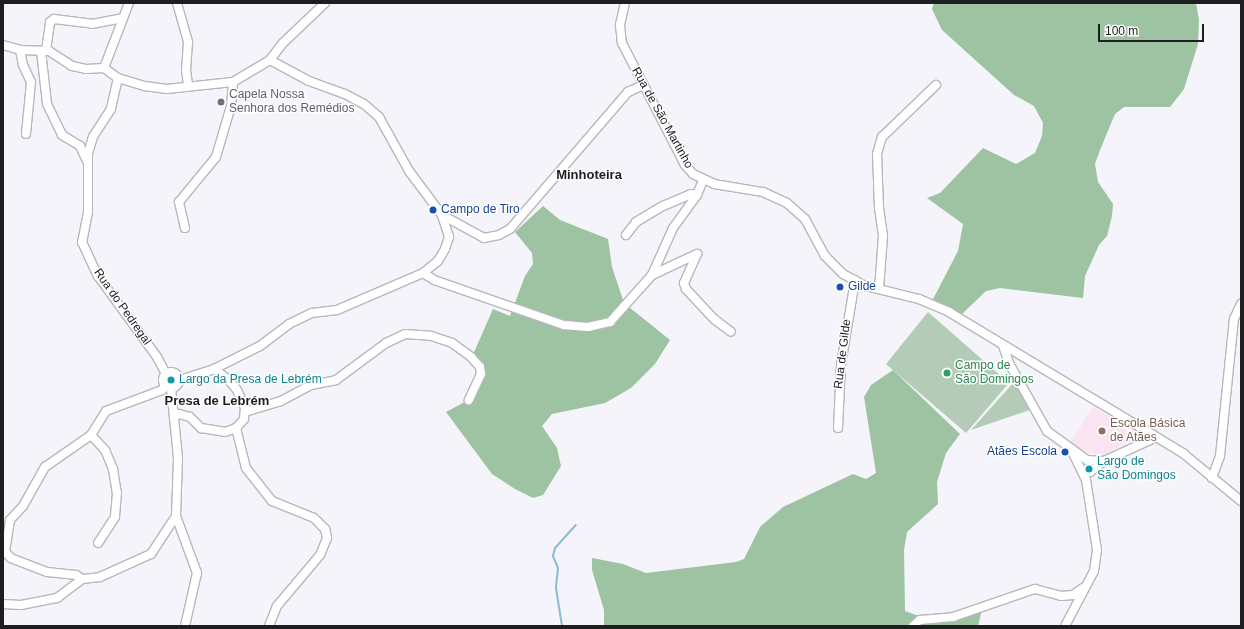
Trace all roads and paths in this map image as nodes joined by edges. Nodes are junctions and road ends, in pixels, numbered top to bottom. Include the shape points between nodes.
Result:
1 (129, 3) edge
2 (177, 3) edge
3 (325, 3) edge
4 (625, 3) edge
5 (122, 18) junction
6 (3, 45) edge
7 (20, 50) junction
8 (43, 51) junction
9 (270, 60) junction
10 (104, 68) junction
11 (118, 78) junction
12 (233, 82) junction
13 (188, 85) junction
14 (643, 85) junction
15 (936, 85) dead end
16 (26, 134) dead end
17 (88, 162) junction
18 (703, 180) junction
19 (698, 195) junction
20 (442, 215) junction
21 (184, 228) dead end
22 (626, 235) dead end
23 (423, 273) junction
24 (652, 275) junction
25 (855, 280) junction
26 (880, 289) junction
27 (1241, 304) edge
28 (731, 332) dead end
29 (1003, 346) junction
30 (214, 369) junction
31 (166, 374) junction
32 (179, 380) junction
33 (168, 386) junction
34 (469, 400) dead end
35 (245, 412) junction
36 (174, 417) junction
37 (236, 428) junction
38 (838, 428) dead end
39 (91, 435) junction
40 (1153, 435) junction
41 (1087, 468) junction
42 (1212, 478) junction
43 (1241, 501) edge
44 (176, 516) junction
45 (98, 543) dead end
46 (82, 579) junction
47 (1084, 587) junction
48 (3, 604) edge
49 (185, 626) edge
50 (269, 626) edge
51 (913, 626) edge
52 (1065, 626) edge

1 - 5 street
2 - 13 street via 188,42
3 - 9 street via 282,43
4 - 14 street, Rua de São Martinho via 620,25 622,44
5 - 8 street via 92,24 54,19 50,22
5 - 10 street
6 - 7 street
7 - 8 street
7 - 16 street via 23,65 31,82
8 - 10 street via 54,53 78,68
8 - 17 street via 47,104 62,135 80,146
9 - 12 street
9 - 20 street via 309,81 345,94 364,104 379,117 409,171
10 - 11 street
11 - 13 street via 163,89
11 - 17 street, Rua do Pedregal via 111,109 93,137
12 - 13 street
12 - 21 street via 231,106 216,157 179,202
14 - 18 street, Rua de São Martinho via 685,165
14 - 20 street via 628,92 510,229 499,236 484,238 456,225
15 - 26 street via 882,137 878,154 879,208 883,236
17 - 31 street, Rua do Pedregal via 88,212 82,242 98,276 157,357
18 - 19 street
18 - 25 street, Rua de São Martinho via 763,192 787,203 805,219 825,256 834,266
19 - 22 street via 691,194 663,206 636,222
19 - 24 street via 673,228
20 - 23 street via 449,237 438,261
23 - 24 street via 434,280 564,325 588,327 610,322
23 - 30 street via 337,310 312,313 289,324 260,346
24 - 28 street via 696,254 684,283 686,289 714,319
25 - 26 street, Rua de São Martinho
25 - 38 street, Rua de Gilde via 841,365
26 - 29 street, Rua de São Martinho via 919,299 949,312
27 - 42 street via 1234,319 1220,456
29 - 40 street, Rua de São Martinho
29 - 41 street via 1010,365 1047,431 1072,451
30 - 32 street
30 - 35 street via 237,390 246,408
31 - 32 street via 176,373
31 - 33 street via 164,378
32 - 33 street via 176,387
33 - 36 street
33 - 39 street via 106,411
34 - 35 street via 481,374 480,367 471,357 461,348 431,336 406,334 386,343 336,380 311,386 282,401
35 - 37 street via 244,418
36 - 37 street via 179,414 190,417 201,428 214,432
36 - 44 street via 178,458
37 - 50 street via 246,468 272,501 314,518 325,529 326,538 320,555 277,606
39 - 45 street via 105,450 113,469 117,493 115,518
39 - 46 street via 45,467 35,480 23,506 10,520 5,552 11,558 47,572 76,575
40 - 41 street via 1144,443
40 - 42 street, Rua de São Martinho via 1196,462
41 - 47 street via 1097,550 1094,571
42 - 43 street, Rua de São Martinho
44 - 46 street via 151,554 100,577
44 - 49 street via 197,573
46 - 48 street via 57,598 22,605
47 - 51 street via 1073,595 1061,596 1034,589 953,617 920,620
47 - 52 street

